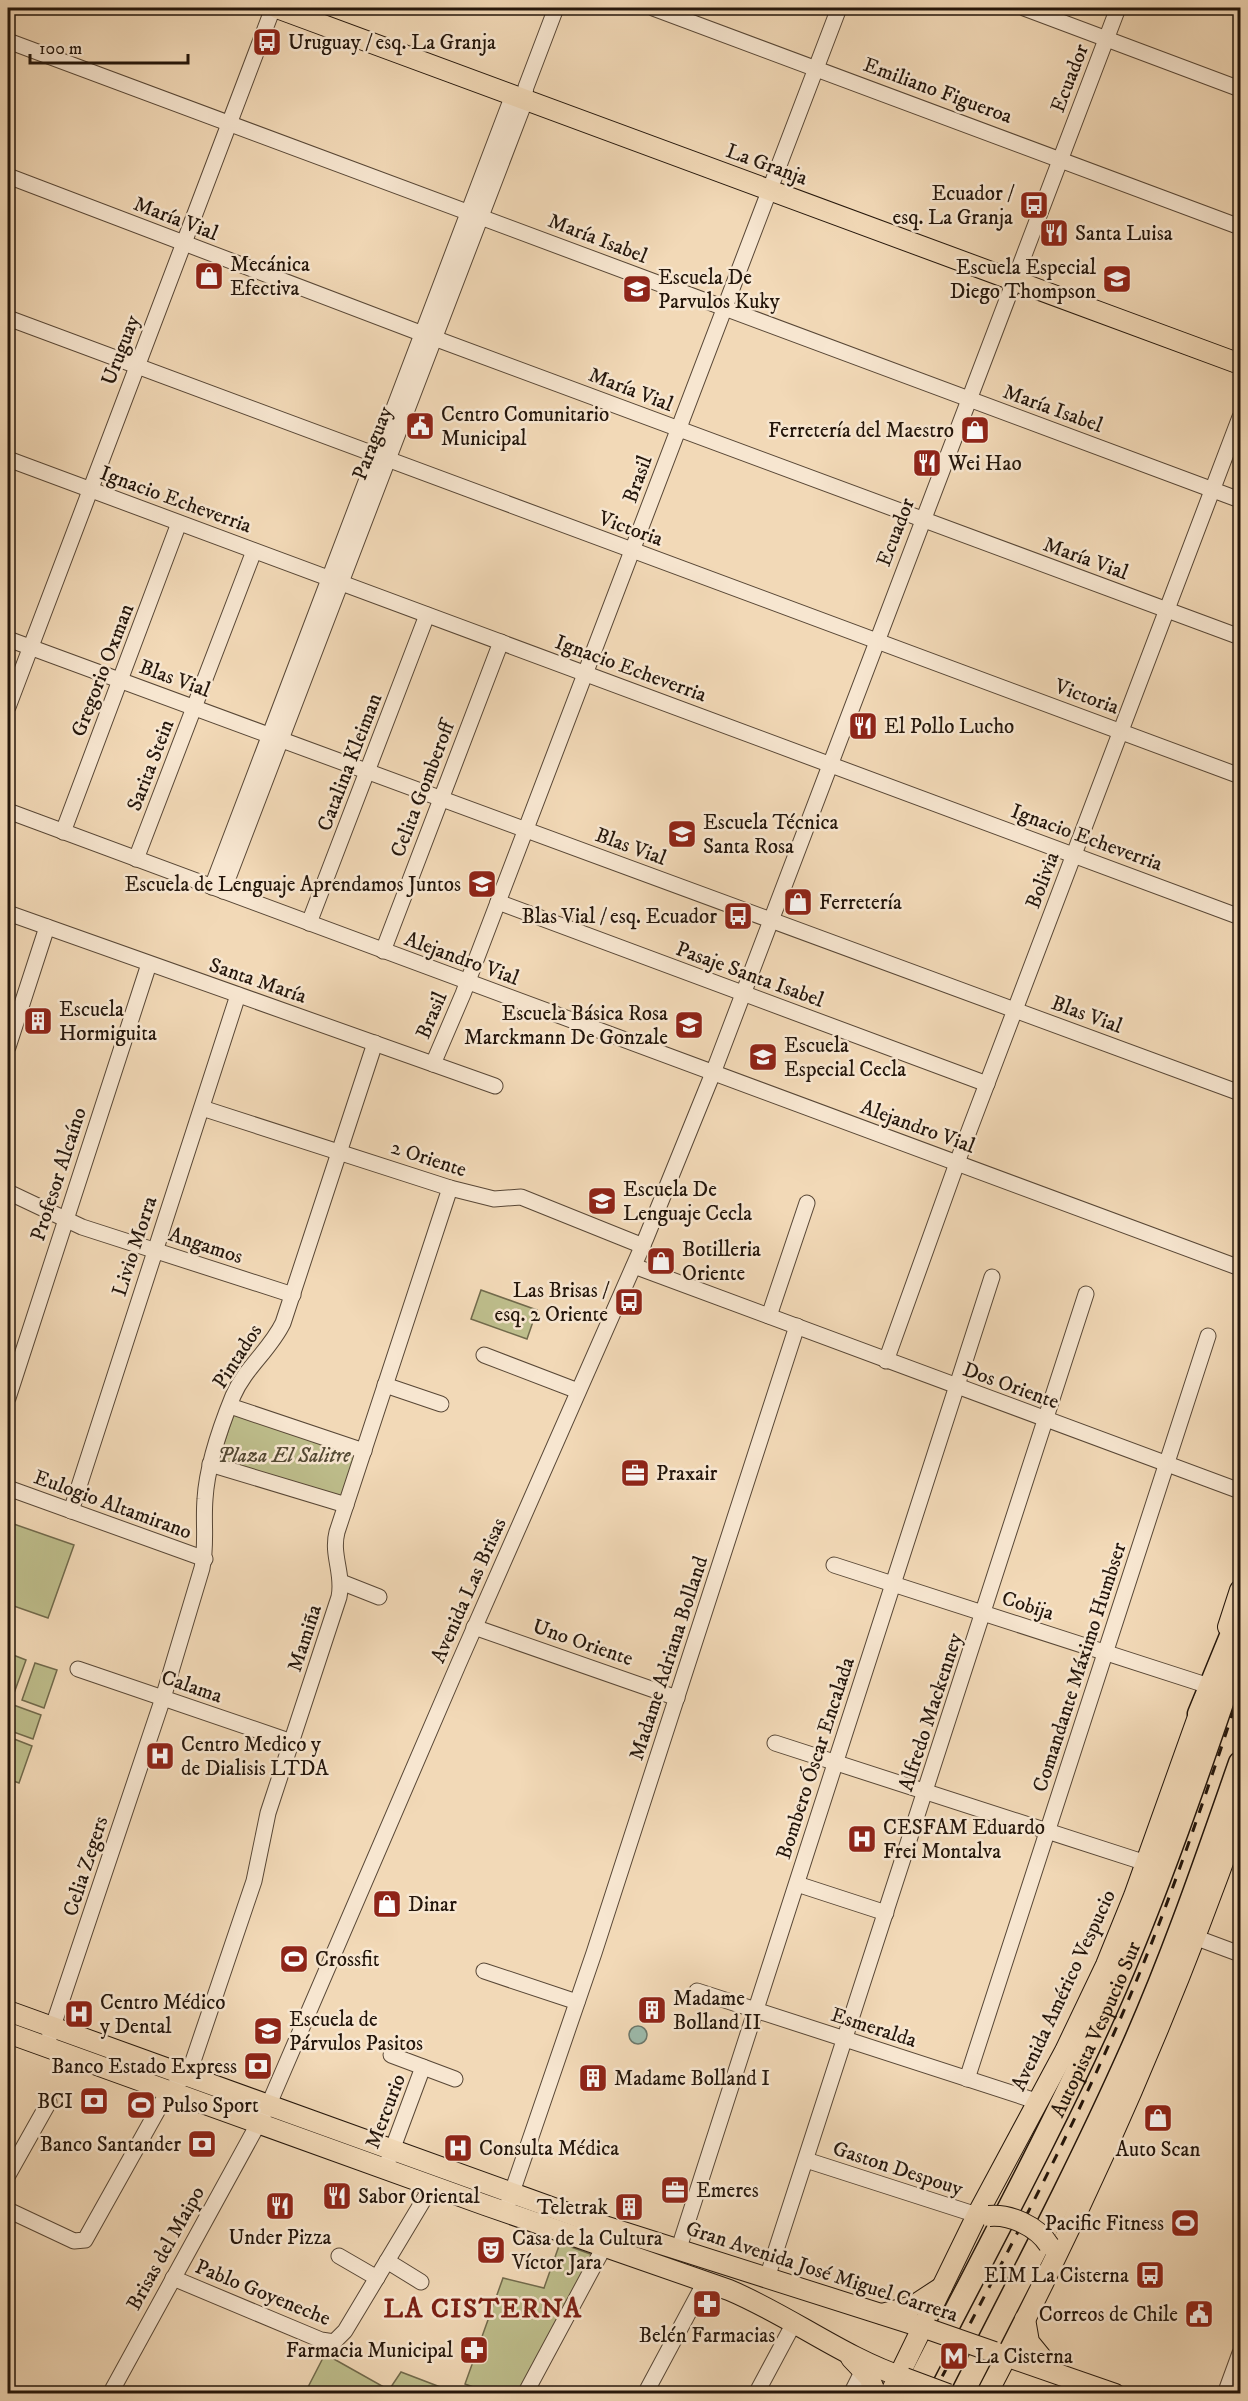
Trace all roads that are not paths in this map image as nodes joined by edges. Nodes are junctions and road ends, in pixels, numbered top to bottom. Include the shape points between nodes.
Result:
1 (275, 8) edge
2 (556, 8) edge
3 (653, 8) edge
4 (839, 8) edge
5 (1024, 8) edge
6 (1118, 8) edge
7 (1107, 38) junction
8 (8, 41) edge
9 (817, 68) junction
10 (1240, 89) edge
11 (518, 98) junction
12 (229, 123) junction
13 (1060, 158) junction
14 (8, 176) edge
15 (770, 190) junction
16 (475, 215) junction
17 (1240, 227) edge
18 (183, 243) junction
19 (1013, 281) junction
20 (724, 308) junction
21 (8, 318) edge
22 (429, 336) junction
23 (1240, 364) edge
24 (136, 367) junction
25 (968, 399) junction
26 (1240, 417) edge
27 (678, 429) junction
28 (382, 459) junction
29 (9, 465) edge
30 (89, 490) junction
31 (1213, 490) junction
32 (1240, 500) edge
33 (922, 520) junction
34 (180, 523) junction
35 (254, 551) junction
36 (632, 551) junction
37 (336, 581) junction
38 (1167, 610) junction
39 (428, 615) junction
40 (1240, 637) edge
41 (8, 639) edge
42 (876, 640) junction
43 (501, 642) junction
44 (29, 647) junction
45 (586, 674) junction
46 (120, 681) junction
47 (8, 706) edge
48 (194, 708) junction
49 (1121, 731) junction
50 (276, 738) junction
51 (829, 764) junction
52 (367, 772) junction
53 (1240, 776) edge
54 (441, 799) junction
55 (8, 812) edge
56 (526, 830) junction
57 (63, 832) junction
58 (1074, 855) junction
59 (136, 859) junction
60 (218, 889) junction
61 (498, 902) junction
62 (8, 913) edge
63 (1240, 917) edge
64 (770, 920) junction
65 (309, 923) junction
66 (47, 927) junction
67 (383, 951) junction
68 (149, 964) junction
69 (468, 982) junction
70 (743, 993) junction
71 (238, 995) junction
72 (1015, 1010) junction
73 (375, 1043) junction
74 (8, 1047) edge
75 (433, 1064) junction
76 (713, 1073) junction
77 (987, 1084) junction
78 (495, 1086) dead end
79 (1240, 1093) edge
80 (201, 1107) junction
81 (340, 1152) junction
82 (957, 1163) junction
83 (450, 1188) junction
84 (8, 1192) edge
85 (807, 1203) dead end
86 (65, 1220) junction
87 (643, 1246) junction
88 (155, 1251) junction
89 (634, 1266) junction
90 (1240, 1268) edge
91 (992, 1277) dead end
92 (1086, 1294) dead end
93 (293, 1295) junction
94 (769, 1316) junction
95 (797, 1326) junction
96 (1208, 1336) dead end
97 (484, 1355) dead end
98 (886, 1360) junction
99 (385, 1385) junction
100 (957, 1388) junction
101 (578, 1391) junction
102 (8, 1398) edge
103 (441, 1404) dead end
104 (230, 1406) junction
105 (1046, 1420) junction
106 (364, 1451) junction
107 (210, 1464) junction
108 (1167, 1464) junction
109 (8, 1488) edge
110 (1240, 1491) edge
111 (346, 1505) junction
112 (71, 1511) junction
113 (204, 1558) junction
114 (834, 1565) dead end
115 (341, 1582) junction
116 (894, 1584) junction
117 (1240, 1590) edge
118 (379, 1597) dead end
119 (984, 1613) junction
120 (1240, 1614) edge
121 (474, 1627) junction
122 (1240, 1650) edge
123 (1106, 1653) junction
124 (78, 1669) dead end
125 (1209, 1686) junction
126 (163, 1698) junction
127 (677, 1698) junction
128 (1199, 1714) junction
129 (292, 1742) junction
130 (775, 1743) dead end
131 (1240, 1762) edge
132 (836, 1763) junction
133 (926, 1792) junction
134 (1240, 1815) edge
135 (1048, 1831) junction
136 (1146, 1863) junction
137 (797, 1884) junction
138 (886, 1912) junction
139 (1197, 1938) junction
140 (1240, 1954) edge
141 (484, 1971) dead end
142 (697, 1991) dead end
143 (577, 2002) junction
144 (756, 2010) junction
145 (8, 2012) edge
146 (53, 2027) junction
147 (8, 2033) edge
148 (845, 2039) junction
149 (46, 2047) junction
150 (391, 2055) dead end
151 (423, 2067) junction
152 (188, 2076) junction
153 (455, 2079) dead end
154 (967, 2079) junction
155 (169, 2091) junction
156 (48, 2102) dead end
157 (1039, 2102) junction
158 (269, 2104) junction
159 (257, 2123) junction
160 (393, 2150) junction
161 (806, 2160) junction
162 (385, 2169) junction
163 (8, 2175) edge
164 (432, 2186) junction
165 (512, 2193) junction
166 (8, 2210) edge
167 (505, 2212) junction
168 (980, 2217) junction
169 (631, 2235) junction
170 (604, 2247) junction
171 (678, 2251) junction
172 (1051, 2254) junction
173 (339, 2256) dead end
174 (387, 2262) junction
175 (173, 2278) junction
176 (377, 2278) junction
177 (767, 2278) junction
178 (421, 2282) dead end
179 (705, 2282) junction
180 (944, 2285) junction
181 (881, 2314) junction
182 (1025, 2319) junction
183 (794, 2323) junction
184 (927, 2329) junction
185 (839, 2349) junction
186 (1000, 2354) junction
187 (1240, 2354) edge
188 (863, 2370) junction
189 (1055, 2373) junction
190 (906, 2382) edge
191 (110, 2394) edge
192 (525, 2394) edge
193 (645, 2394) edge
194 (756, 2394) edge
195 (851, 2394) edge
196 (876, 2394) edge
197 (890, 2394) edge
198 (948, 2394) edge
199 (962, 2394) edge
200 (987, 2394) edge
201 (1115, 2394) edge
202 (1226, 2394) edge

1 - 11 main road, La Granja
1 - 12 street, Uruguay
2 - 11 street, Paraguay via 526,87
3 - 9 street, Emiliano Figueroa
4 - 9 street, Brasil
5 - 7 street
6 - 7 street, Ecuador
7 - 10 street
7 - 13 street, Ecuador
8 - 12 street, María Isabel
9 - 13 street, Emiliano Figueroa
9 - 15 street, Brasil
11 - 15 main road, La Granja
11 - 16 street, Paraguay
12 - 16 street, María Isabel
12 - 18 street, Uruguay
13 - 17 street, Emiliano Figueroa
13 - 19 street, Ecuador
14 - 18 street, María Vial
15 - 19 main road, La Granja
15 - 20 street, Brasil
16 - 20 street, María Isabel
16 - 22 street, Paraguay
18 - 22 street, María Vial
18 - 24 street, Uruguay
19 - 23 main road, La Granja
19 - 25 street, Ecuador
20 - 25 street, María Isabel
20 - 27 street, Brasil
21 - 24 street, Victoria
22 - 27 street, María Vial
22 - 28 street, Paraguay
24 - 28 street, Victoria
24 - 30 street, Uruguay
25 - 31 street, María Isabel
25 - 33 street, Ecuador
26 - 31 street, Bolivia
27 - 33 street, María Vial
27 - 36 street, Brasil
28 - 36 street, Victoria
28 - 37 street, Paraguay
29 - 30 street, Ignacio Echeverria
30 - 34 street, Ignacio Echeverria
30 - 44 street, Uruguay
31 - 32 street, María Isabel
31 - 38 street, Bolivia
33 - 38 street, María Vial
33 - 42 street, Ecuador
34 - 35 street, Ignacio Echeverria
34 - 46 street, Gregorio Oxman
35 - 37 street, Ignacio Echeverria
35 - 48 street, Sarita Stein
36 - 42 street, Victoria
36 - 45 street, Brasil
37 - 39 street, Ignacio Echeverria
37 - 50 street, Paraguay
38 - 40 street, María Vial
38 - 49 street, Bolivia
39 - 43 street, Ignacio Echeverria
39 - 52 street, Catalina Kleiman
41 - 44 street, Blas Vial
42 - 49 street, Victoria
42 - 51 street, Ecuador
43 - 45 street, Ignacio Echeverria
43 - 54 street, Celita Gomberoff
44 - 46 street, Blas Vial
44 - 47 street, Uruguay
45 - 51 street, Ignacio Echeverria
45 - 56 street, Brasil
46 - 48 street, Blas Vial
46 - 57 street, Gregorio Oxman
48 - 50 street, Blas Vial
48 - 59 street, Sarita Stein
49 - 53 street, Victoria
49 - 58 street, Bolivia
50 - 52 street, Blas Vial
50 - 60 street, Paraguay
51 - 58 street, Ignacio Echeverria
51 - 64 street, Ecuador
52 - 54 street, Blas Vial
52 - 65 street, Catalina Kleiman
54 - 56 street, Blas Vial
54 - 67 street, Celita Gomberoff
55 - 57 street, Alejandro Vial
56 - 61 street, Brasil
56 - 64 street, Blas Vial
57 - 59 street, Alejandro Vial
58 - 63 street, Ignacio Echeverria
58 - 72 street, Bolivia
59 - 60 street, Alejandro Vial
60 - 65 street, Alejandro Vial
61 - 69 street, Brasil
61 - 70 street, Pasaje Santa Isabel
62 - 66 street, Santa María
64 - 70 street, Ecuador
64 - 72 street, Blas Vial
65 - 67 street, Alejandro Vial
66 - 68 street, Santa María
66 - 74 street
67 - 69 street, Alejandro Vial
68 - 71 street, Santa María
68 - 86 street, Profesor Alcaíno
69 - 75 street, Brasil
69 - 76 street, Alejandro Vial
70 - 76 street, Ecuador
70 - 77 street, Pasaje Santa Isabel
71 - 73 street, Santa María
71 - 80 street, Livio Morra
72 - 77 street, Bolivia
72 - 79 street, Blas Vial
73 - 75 street, Santa María
73 - 81 street, Pintados
75 - 78 street, Santa María
76 - 82 street, Alejandro Vial
76 - 87 street, Avenida Las Brisas
77 - 82 street, Bolivia
80 - 81 street, 2 Oriente
80 - 88 street, Livio Morra
81 - 83 street, 2 Oriente
81 - 93 street, Pintados
82 - 90 street, Alejandro Vial
82 - 98 street, Bolivia
83 - 87 street, 2 Oriente via 494,1199 521,1197
83 - 99 street, Mamiña
84 - 86 street, Angamos
85 - 94 street
86 - 88 street, Angamos
86 - 102 street, Profesor Alcaíno
87 - 89 street, Avenida Las Brisas
88 - 93 street, Angamos
88 - 112 street, Livio Morra
89 - 94 street, Dos Oriente
89 - 101 street, Avenida Las Brisas
91 - 100 street, Bombero Óscar Encalada
92 - 105 street, Alfredo Mackenney
93 - 104 street, Pintados via 279,1332 245,1375
94 - 95 street, Dos Oriente
95 - 98 street, Dos Oriente
95 - 127 street, Madame Adriana Bolland
96 - 108 street, Comandante Máximo Humbser
97 - 101 street
98 - 100 street, Dos Oriente
99 - 103 street
99 - 106 street, Mamiña
100 - 105 street, Dos Oriente
100 - 116 street, Bombero Óscar Encalada
101 - 121 street, Avenida Las Brisas
104 - 106 street
104 - 107 street, Pintados
105 - 108 street, Dos Oriente
105 - 119 street, Alfredo Mackenney
106 - 111 street, Mamiña
107 - 111 street
107 - 113 street, Pintados via 204,1502
108 - 110 street, Dos Oriente
108 - 123 street, Comandante Máximo Humbser
109 - 112 street, Eulogio Altamirano
111 - 115 street, Mamiña via 334,1548
112 - 113 street, Eulogio Altamirano
113 - 126 street, Pintados
114 - 116 street, Cobija
115 - 118 street
115 - 129 street, Mamiña
116 - 119 street, Cobija
116 - 132 street, Bombero Óscar Encalada
117 - 125 main road, Avenida Américo Vespucio
119 - 123 street, Cobija
119 - 133 street, Alfredo Mackenney
120 - 128 highway
121 - 127 street, Uno Oriente
121 - 158 street, Avenida Las Brisas
122 - 190 highway, Autopista Vespucio Sur via 1175,1839 1089,2046
123 - 125 street, Cobija
123 - 135 street, Comandante Máximo Humbser
124 - 126 street, Calama
125 - 128 main road, Avenida Américo Vespucio
126 - 129 street, Calama
126 - 146 street, Celia Zegers
127 - 143 street, Madame Adriana Bolland
128 - 136 main road, Avenida Américo Vespucio
129 - 152 street, Mamiña via 268,1813 254,1881
130 - 132 street
131 - 199 highway, Autopista Vespucio Sur via 1179,1935 1131,2050 1073,2175
132 - 133 street
132 - 137 street, Bombero Óscar Encalada
133 - 135 street
133 - 138 street, Alfredo Mackenney
134 - 139 main road
135 - 136 street
135 - 154 street, Comandante Máximo Humbser
136 - 157 main road, Avenida Américo Vespucio via 1102,1973
137 - 138 street
137 - 144 street, Bombero Óscar Encalada
138 - 148 street, Alfredo Mackenney
139 - 140 street
139 - 172 main road via 1144,2064
141 - 143 street
142 - 144 street, Esmeralda
143 - 165 street, Madame Adriana Bolland
144 - 148 street, Esmeralda
144 - 171 street, Bombero Óscar Encalada
145 - 146 main road, Gran Avenida José Miguel Carrera
146 - 149 street, Celia Zegers
146 - 152 main road, Gran Avenida José Miguel Carrera
147 - 149 main road
148 - 154 street, Esmeralda
148 - 161 street, Alfredo Mackenney
149 - 155 main road
150 - 151 street, Mercurio
151 - 153 street, Mercurio
151 - 160 street, Mercurio
152 - 155 street
152 - 158 main road, Gran Avenida José Miguel Carrera
154 - 157 street, Esmeralda
155 - 159 main road
155 - 166 street via 85,2240 74,2241
156 - 163 street
157 - 168 main road, Avenida Américo Vespucio
158 - 159 street, Avenida Las Brisas
158 - 160 main road, Gran Avenida José Miguel Carrera
159 - 162 main road
159 - 175 street, Brisas del Maipo
160 - 162 street, Mercurio
160 - 165 main road, Gran Avenida José Miguel Carrera
161 - 168 street, Gaston Despouy
161 - 177 street, Alfredo Mackenney
162 - 164 main road
164 - 167 main road
164 - 174 street, Pablo Goyeneche
165 - 167 street, Madame Adriana Bolland
165 - 169 main road, Gran Avenida José Miguel Carrera
167 - 170 main road
168 - 172 main road, bridge via 1015,2220 1037,2232
168 - 180 main road, Avenida Américo Vespucio
169 - 170 main road via 615,2238
169 - 171 main road, Gran Avenida José Miguel Carrera
170 - 179 main road
170 - 192 street
171 - 177 main road, Gran Avenida José Miguel Carrera
172 - 182 main road
173 - 176 street
174 - 176 street, Pablo Goyeneche
174 - 178 street
175 - 176 street, Pablo Goyeneche via 331,2342 343,2334
175 - 191 street, Brisas del Maipo
177 - 181 main road, Gran Avenida José Miguel Carrera
179 - 183 main road via 745,2296
179 - 193 street
180 - 181 main road via 913,2306
180 - 184 main road, Avenida Américo Vespucio
181 - 184 main road, Gran Avenida José Miguel Carrera
182 - 186 main road
182 - 189 main road via 1032,2347
183 - 185 main road
183 - 194 street
184 - 186 main road, Gran Avenida José Miguel Carrera, bridge
184 - 190 main road, Avenida Américo Vespucio
185 - 188 main road
185 - 190 main road
186 - 189 main road, Gran Avenida José Miguel Carrera
186 - 200 main road
187 - 202 street
188 - 195 street
188 - 196 main road
189 - 201 main road, Gran Avenida José Miguel Carrera
190 - 197 main road, Avenida Américo Vespucio
190 - 198 main road, bridge

